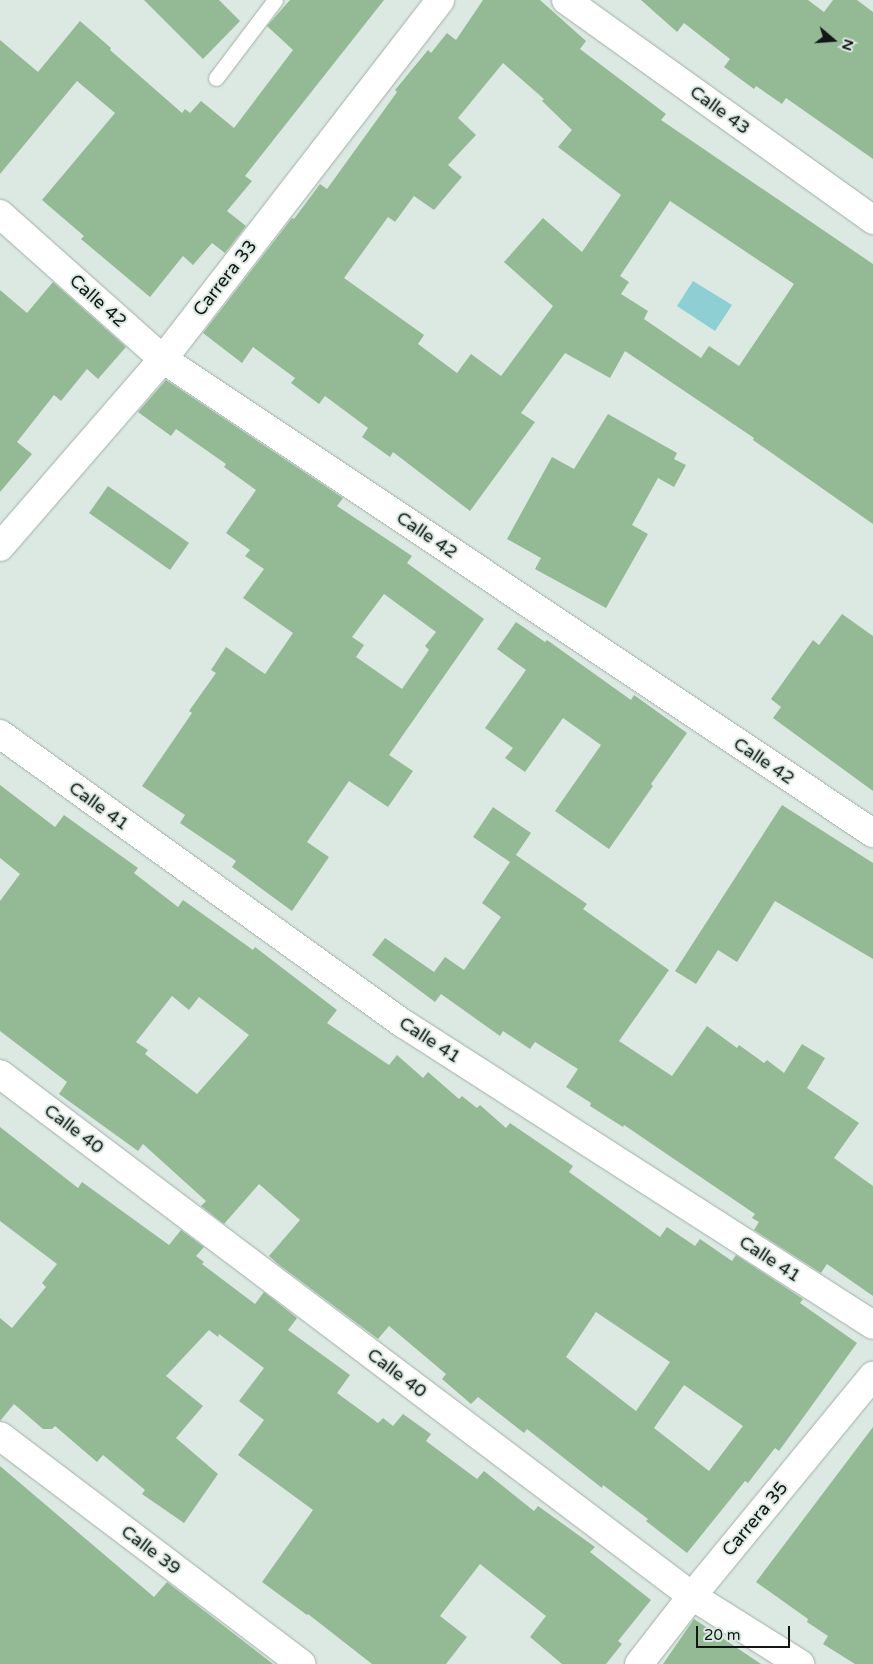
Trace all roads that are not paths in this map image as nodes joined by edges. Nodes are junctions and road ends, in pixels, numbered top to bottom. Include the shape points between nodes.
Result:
1 (275, 0) edge
2 (440, 0) edge
3 (566, 0) edge
4 (216, 78) dead end
5 (0, 214) edge
6 (873, 220) edge
7 (163, 358) junction
8 (0, 547) edge
9 (0, 734) edge
10 (873, 833) edge
11 (0, 1074) edge
12 (873, 1325) edge
13 (873, 1376) edge
14 (0, 1436) edge
15 (692, 1596) junction
16 (302, 1664) edge
17 (639, 1664) edge
18 (800, 1664) edge

1 - 4 lane
2 - 7 street, Carrera 33
3 - 6 street, Calle 43
5 - 7 street, Calle 42
7 - 8 street, Carrera 33
7 - 10 street, Calle 42
9 - 12 street, Calle 41 via 404,1024
11 - 15 street, Calle 40
13 - 15 street, Carrera 35
14 - 16 street, Calle 39
15 - 17 street, Carrera 35
15 - 18 street, Calle 40

